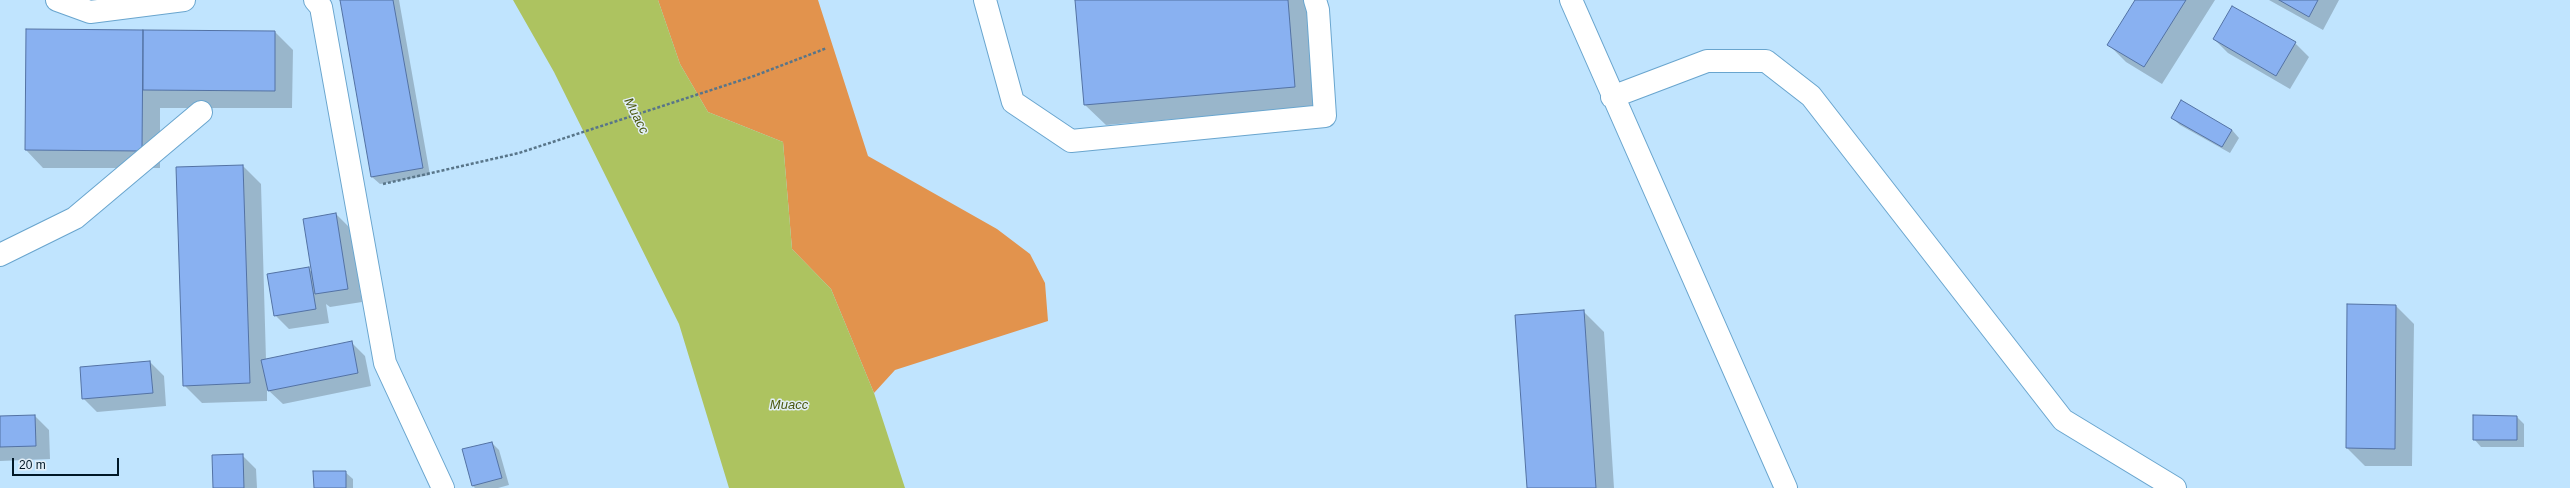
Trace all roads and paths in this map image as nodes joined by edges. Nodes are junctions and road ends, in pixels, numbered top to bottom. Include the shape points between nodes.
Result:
1 (57, 0) edge
2 (184, 0) edge
3 (315, 0) edge
4 (984, 0) edge
5 (1315, 0) edge
6 (1571, 0) edge
7 (827, 48) dead end
8 (1612, 97) junction
9 (201, 112) dead end
10 (354, 191) junction
11 (0, 255) edge
12 (443, 488) edge
13 (1786, 488) edge
14 (2175, 488) edge

1 - 2 lane via 90,12
3 - 10 lane via 321,7
4 - 5 lane via 1013,102 1071,141 1325,116 1318,10
6 - 8 lane
7 - 10 path via 754,76 520,153
8 - 13 lane
8 - 14 lane via 1707,61 1766,61 1811,96 2063,420
9 - 11 lane via 75,218
10 - 12 lane via 385,363

